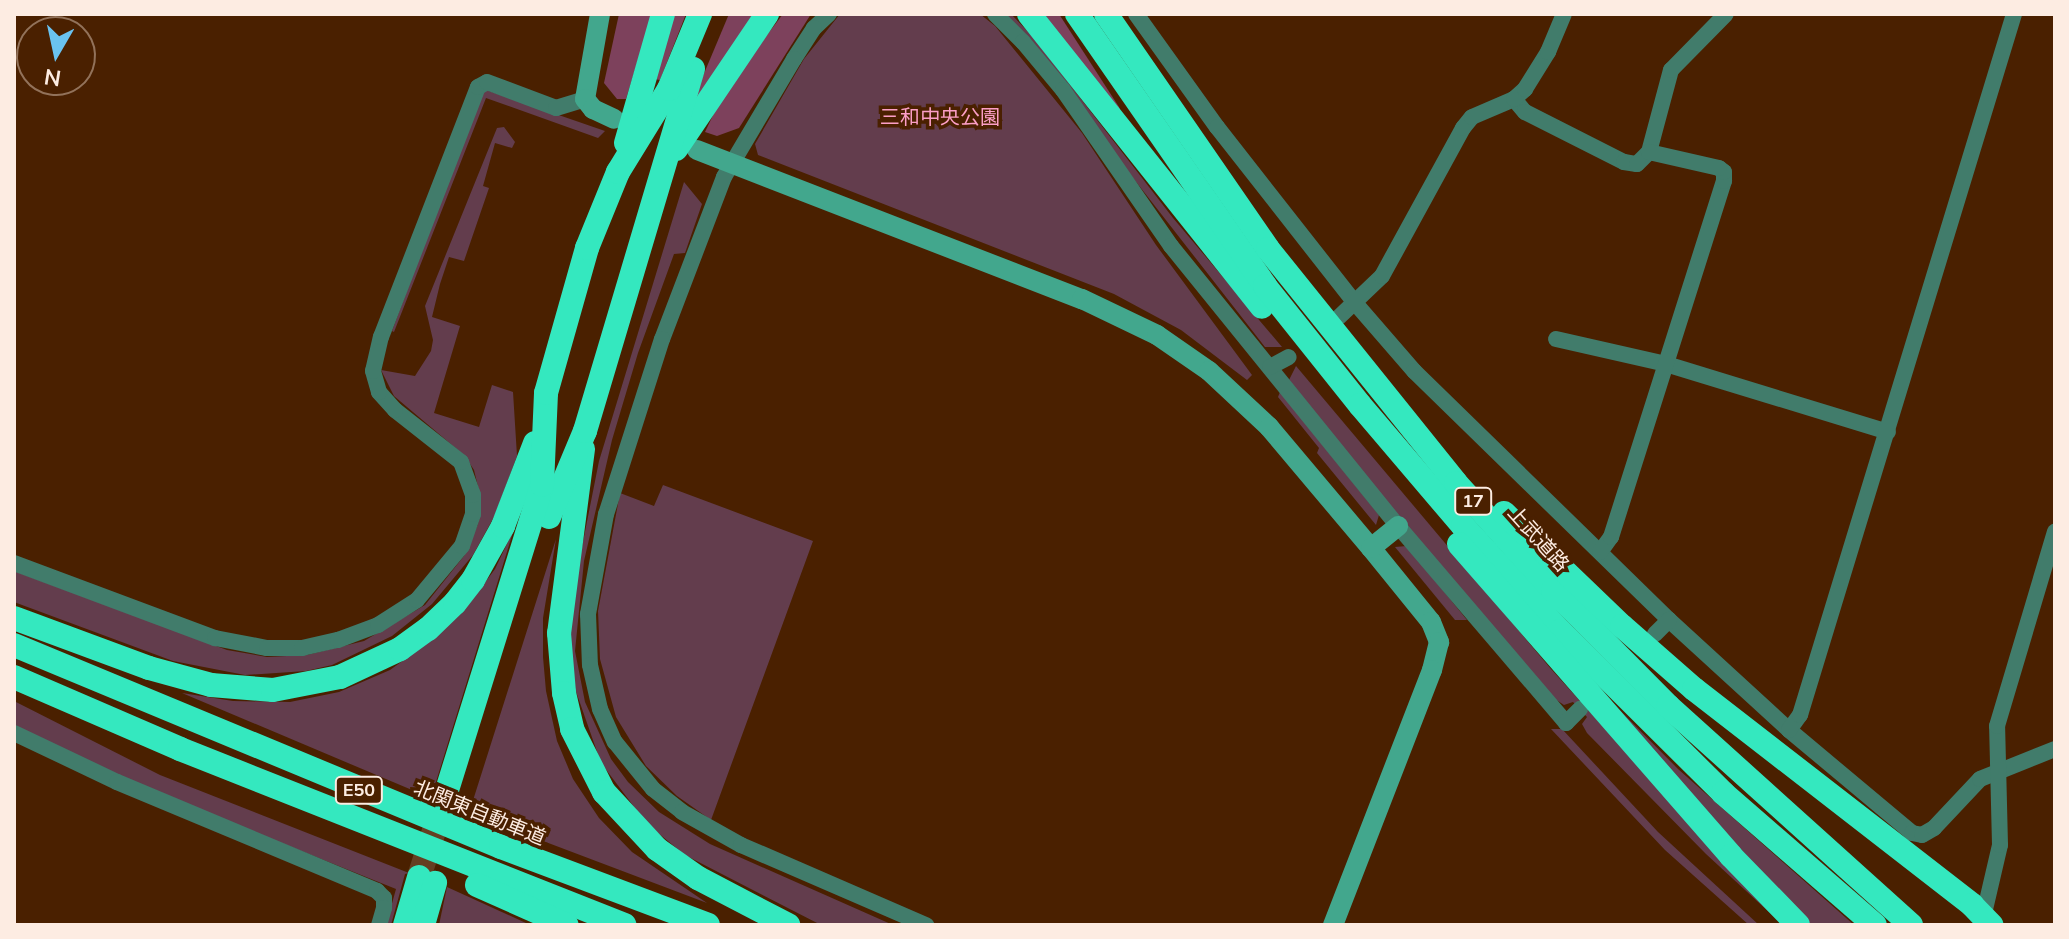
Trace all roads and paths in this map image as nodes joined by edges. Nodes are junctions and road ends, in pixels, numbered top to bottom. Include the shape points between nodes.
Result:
1 (600, 14) edge
2 (663, 14) edge
3 (700, 14) edge
4 (716, 14) edge
5 (767, 14) edge
6 (829, 14) edge
7 (995, 14) edge
8 (1029, 14) edge
9 (1077, 14) edge
10 (1106, 14) edge
11 (1136, 14) edge
12 (1564, 14) edge
13 (1726, 14) edge
14 (2014, 14) edge
15 (585, 99) junction
16 (1514, 99) junction
17 (614, 119) dead end
18 (697, 150) dead end
19 (1649, 152) junction
20 (732, 163) junction
21 (665, 164) junction
22 (618, 172) junction
23 (1356, 304) junction
24 (1339, 317) dead end
25 (1556, 339) dead end
26 (1289, 357) dead end
27 (1666, 364) junction
28 (1270, 367) junction
29 (1360, 405) junction
30 (1403, 419) junction
31 (542, 420) junction
32 (585, 431) junction
33 (1888, 432) junction
34 (1401, 477) junction
35 (1398, 526) junction
36 (1463, 526) junction
37 (2055, 531) edge
38 (1371, 548) junction
39 (1600, 552) junction
40 (14, 563) edge
41 (14, 618) edge
42 (1669, 620) junction
43 (1655, 634) dead end
44 (14, 645) edge
45 (14, 677) edge
46 (1580, 709) dead end
47 (1789, 730) junction
48 (14, 733) edge
49 (180, 749) junction
50 (2055, 749) edge
51 (1997, 772) junction
52 (1987, 922) edge
53 (379, 925) edge
54 (405, 925) edge
55 (423, 925) edge
56 (567, 925) edge
57 (624, 925) edge
58 (708, 925) edge
59 (788, 925) edge
60 (926, 925) edge
61 (1333, 925) edge
62 (1798, 925) edge
63 (1875, 925) edge
64 (1911, 925) edge

1 - 15 street
2 - 22 highway
3 - 22 highway via 669,89
4 - 21 highway via 684,92
5 - 21 highway
6 - 20 street via 807,38
7 - 28 street via 1063,90 1163,236
8 - 34 highway
9 - 29 highway, 17 via 1213,213
10 - 30 highway, 上武道路 / 17 via 1229,196
11 - 23 street
12 - 16 street via 1548,52
13 - 19 street via 1671,70
14 - 33 street
15 - 17 street
15 - 40 street via 562,108 487,82 478,87 381,337 373,371 379,392 461,462 473,495 473,514 462,546 417,600 378,625 338,640 267,648 215,638
16 - 19 street via 1525,112 1624,162 1637,164
16 - 23 street via 1486,109 1463,128 1382,276
18 - 20 street
19 - 27 street via 1724,172
20 - 38 street via 1082,299 1157,335 1209,371 1269,427
20 - 60 street via 662,339 606,514 588,614 594,686 615,742 653,789 682,812 741,845
21 - 32 highway
22 - 31 highway via 573,293
23 - 24 street
23 - 39 street via 1414,371
25 - 27 street
26 - 28 street
27 - 33 street
27 - 39 street via 1611,537
28 - 35 street
29 - 34 highway
29 - 36 highway, 17
30 - 52 highway via 1694,689
30 - 64 highway, 上武道路 / 17 via 1543,579 1668,706
31 - 32 highway via 542,485 450,806 557,491
31 - 41 highway via 503,526 473,580 428,629 370,666 308,685 244,690 149,668
32 - 59 highway via 559,633 572,729 604,792 657,849 698,878
33 - 47 street via 1800,715
34 - 36 highway
34 - 62 highway via 1670,788
35 - 38 street
35 - 46 street via 1566,723
36 - 63 highway, 17 via 1713,782
37 - 51 street via 1997,726
38 - 61 street via 1431,622 1439,642
39 - 42 street
42 - 43 street
42 - 47 street
44 - 58 highway, 北関東自動車道 / E50 via 487,841
45 - 49 highway, E50
47 - 51 street via 1917,836 1938,824 1972,784
48 - 53 street via 377,891 384,898
49 - 56 highway via 371,842
49 - 57 highway, E50
50 - 51 street
51 - 52 street via 2000,845
54 - 55 highway via 427,880

